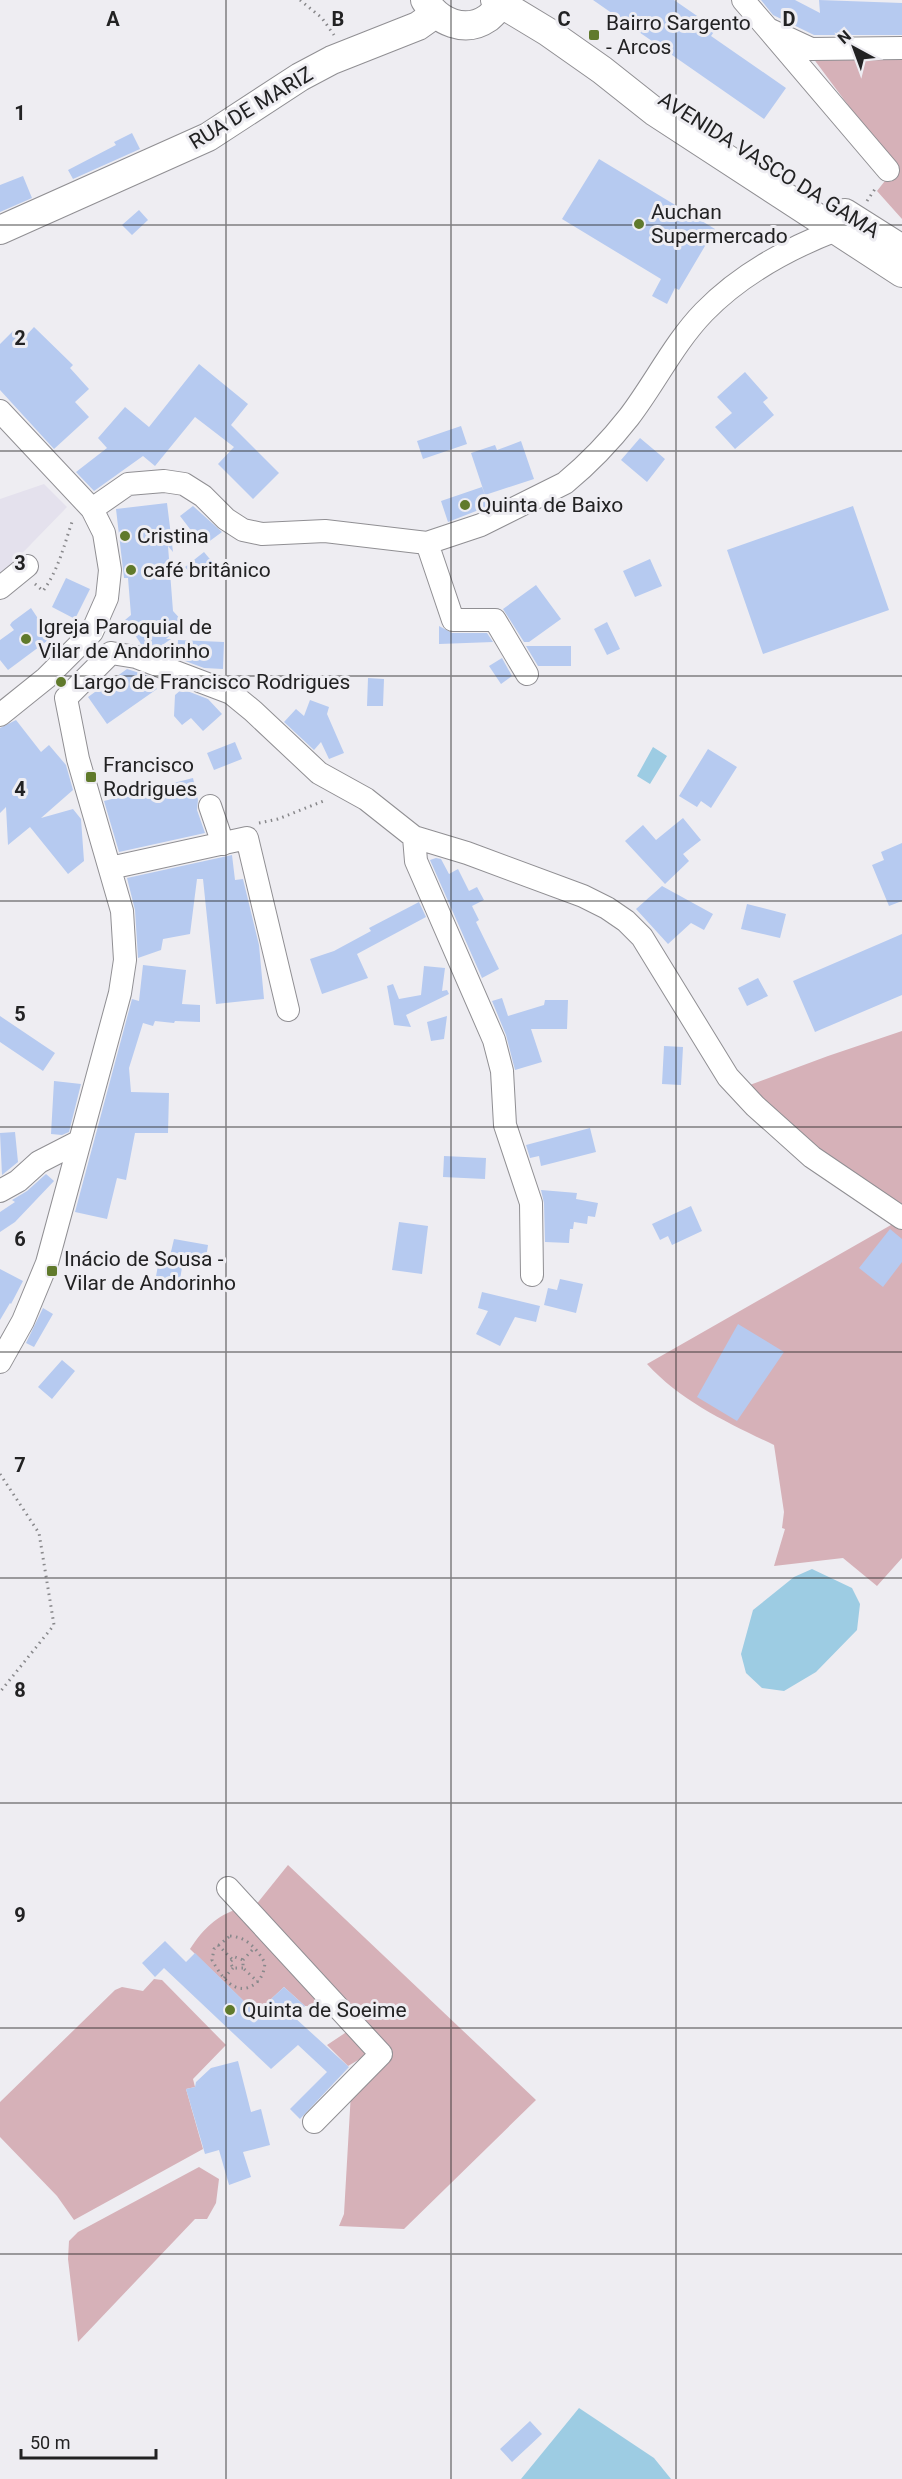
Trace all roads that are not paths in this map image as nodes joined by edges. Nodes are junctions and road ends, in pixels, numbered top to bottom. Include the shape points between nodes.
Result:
1 (743, 0) edge
2 (500, 1) edge
3 (430, 7) edge
4 (768, 28) junction
5 (902, 48) edge
6 (888, 170) road end
7 (846, 225) junction
8 (0, 230) edge
9 (902, 249) edge
10 (902, 273) edge
11 (0, 411) edge
12 (87, 503) junction
13 (427, 543) junction
14 (24, 568) road end
15 (0, 588) edge
16 (92, 632) junction
17 (111, 653) junction
18 (527, 674) dead end
19 (46, 678) junction
20 (66, 698) junction
21 (0, 715) edge
22 (210, 806) dead end
23 (244, 826) dead end
24 (220, 836) junction
25 (414, 837) junction
26 (110, 868) junction
27 (288, 1010) dead end
28 (78, 1142) junction
29 (0, 1191) edge
30 (902, 1218) edge
31 (532, 1275) dead end
32 (0, 1362) edge
33 (228, 1888) dead end
34 (314, 2122) dead end

1 - 4 street
2 - 3 main road, RUA DE MARIZ via 487,18 465,25 451,23
2 - 7 main road, AVENIDA VASCO DA GAMA via 602,70 664,96
3 - 8 main road, RUA DE MARIZ via 418,26 300,77 208,137
4 - 5 street via 811,49
4 - 6 street
7 - 9 main road, AVENIDA VASCO DA GAMA
7 - 10 main road, AVENIDA VASCO DA GAMA
7 - 13 street via 753,270 704,312 628,418 565,483 481,525
11 - 12 street
12 - 13 street via 128,484 164,481 184,484 243,530 262,534 325,531
12 - 16 street via 104,533 110,570 107,598
13 - 18 street via 453,620 495,620
14 - 15 street
16 - 17 street
16 - 19 street
17 - 20 street
17 - 25 street via 136,657 231,693 319,773 366,798
19 - 20 street
19 - 21 street
20 - 26 street via 78,759
22 - 24 street
23 - 24 street
24 - 26 street
24 - 27 street via 247,838
25 - 30 street via 583,896 626,921 655,957 728,1077 790,1140
25 - 31 street via 416,861 494,1040 502,1071 504,1125 531,1203
26 - 28 street via 122,911 124,968
28 - 29 street via 39,1162
28 - 32 street via 47,1263 23,1321
33 - 34 street via 381,2054

